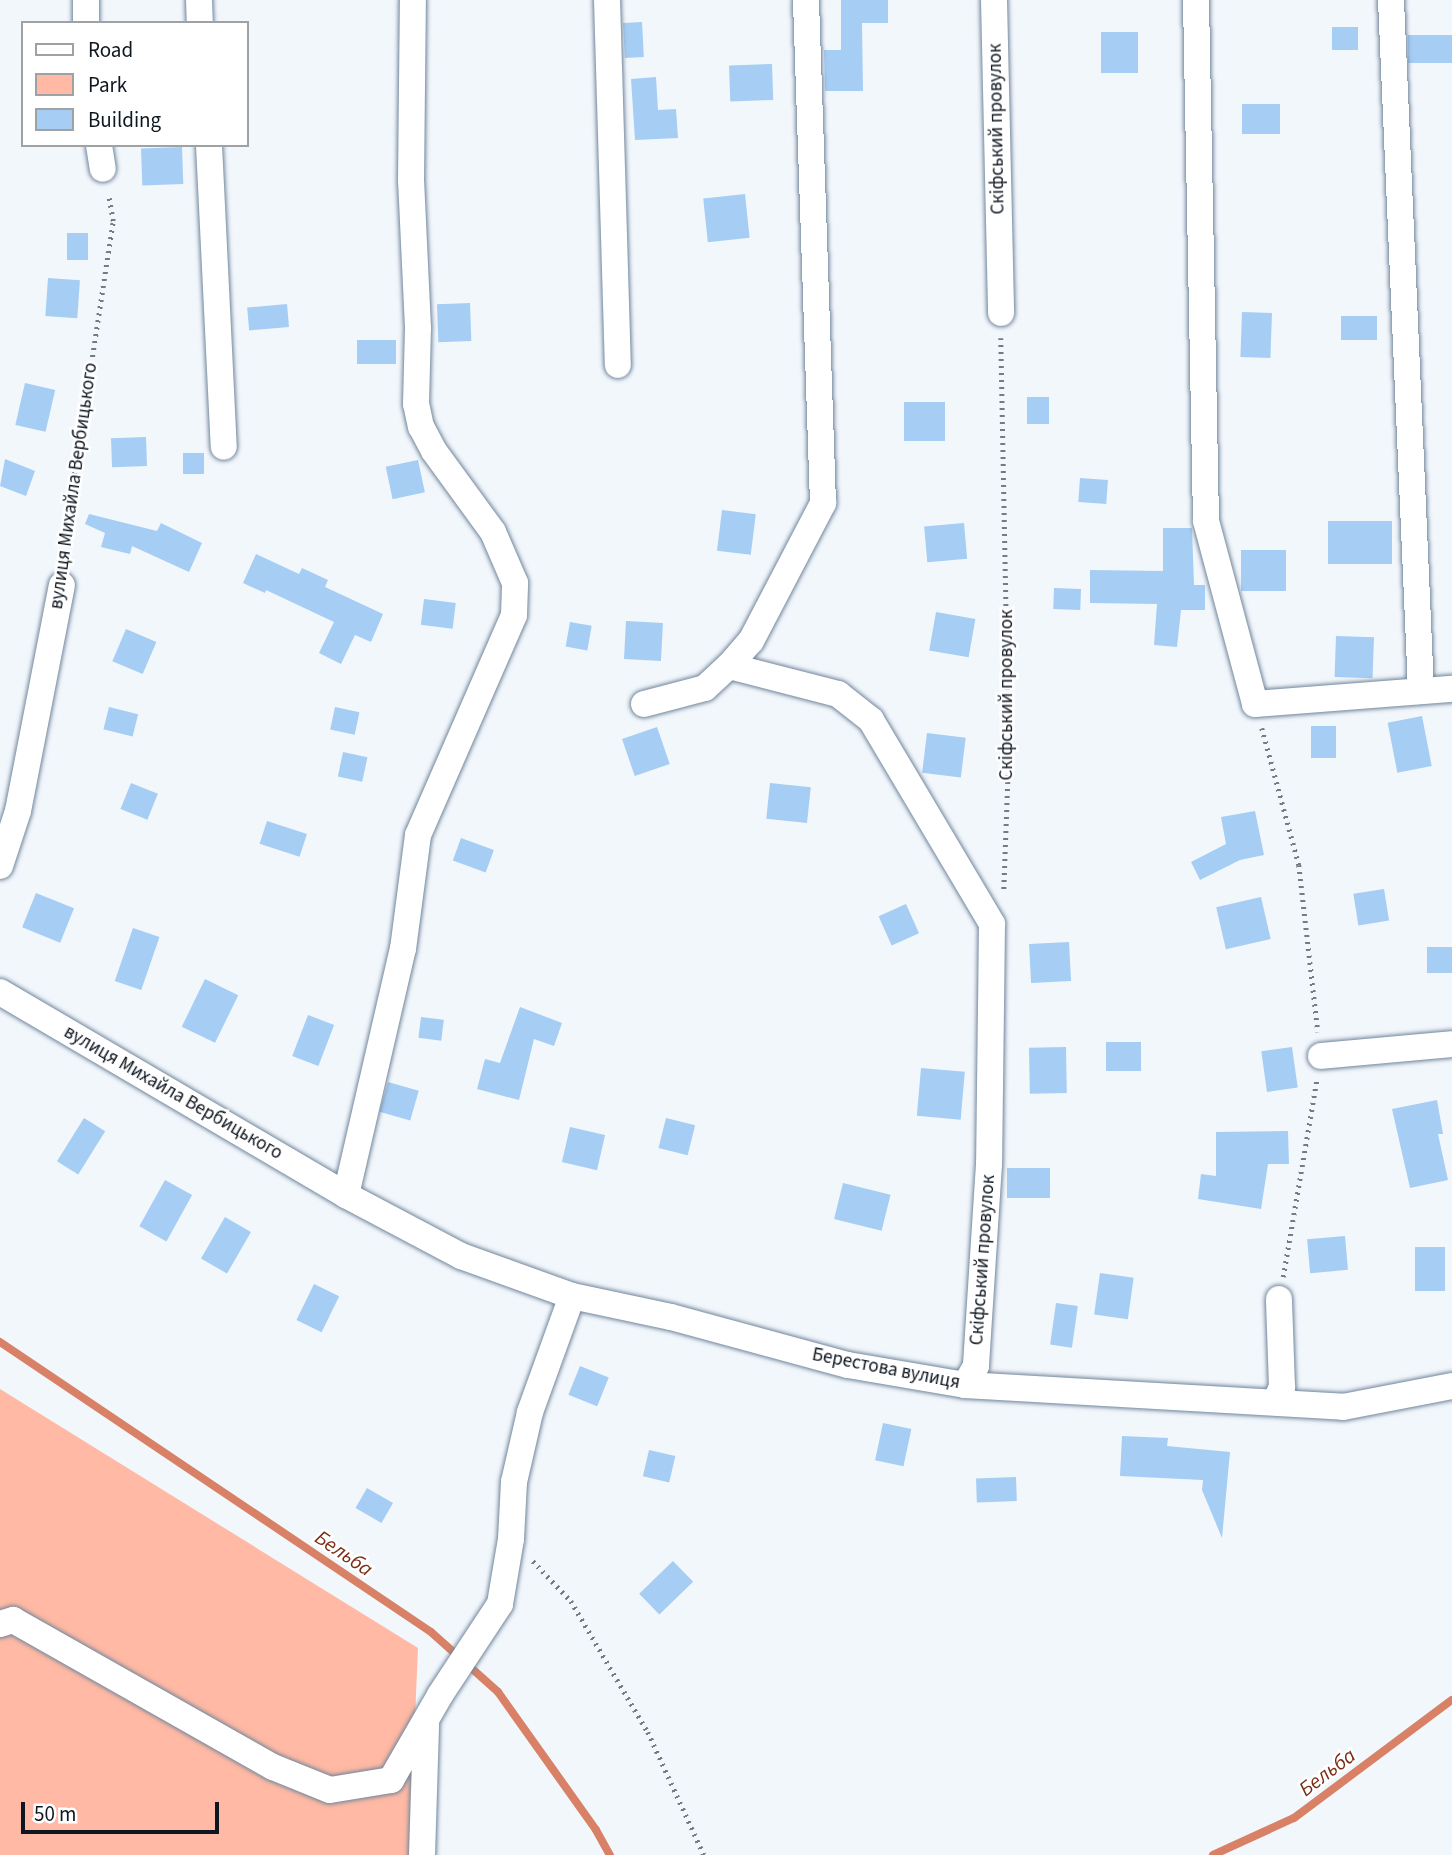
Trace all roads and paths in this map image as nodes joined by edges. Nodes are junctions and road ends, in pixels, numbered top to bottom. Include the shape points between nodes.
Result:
1 (86, 0) edge
2 (199, 0) edge
3 (413, 0) edge
4 (607, 0) edge
5 (806, 0) edge
6 (994, 0) edge
7 (1196, 0) edge
8 (1391, 0) edge
9 (86, 21) edge
10 (200, 21) edge
11 (209, 147) edge
12 (101, 157) edge
13 (1001, 313) joint
14 (618, 365) dead end
15 (224, 447) dead end
16 (62, 585) joint
17 (729, 666) junction
18 (1452, 689) edge
19 (1421, 691) junction
20 (644, 704) dead end
21 (1255, 704) junction
22 (0, 866) edge
23 (992, 924) junction
24 (0, 992) edge
25 (1452, 1044) edge
26 (1321, 1056) junction
27 (346, 1195) junction
28 (572, 1296) junction
29 (1279, 1299) joint
30 (965, 1385) junction
31 (1452, 1386) edge
32 (1275, 1402) junction
33 (511, 1539) junction
34 (4, 1617) edge
35 (426, 1719) junction
36 (422, 1855) edge
37 (704, 1855) edge

1 - 9 street
2 - 10 street
3 - 27 street via 416,404 433,451 493,532 514,583 514,615 418,835 403,949
4 - 14 street
5 - 17 street via 823,503 751,641
6 - 13 street, Скіфський провулок
7 - 21 street via 1206,521
8 - 19 street
11 - 15 street
12 - 16 path, вулиця Михайла Вербицького via 113,221 70,502
13 - 23 path, Скіфський провулок via 1009,754 1006,885
16 - 22 street, вулиця Михайла Вербицького via 18,811
17 - 20 street via 705,688
17 - 23 street via 838,694 871,720
18 - 19 street
19 - 21 street
21 - 26 path via 1299,865
23 - 30 street, Скіфський провулок via 989,1164 976,1366
24 - 27 street, вулиця Михайла Вербицького
25 - 26 street
26 - 29 path
27 - 28 street, Берестова вулиця via 461,1256
28 - 30 street, Берестова вулиця via 671,1317 848,1365
28 - 33 street via 530,1412 514,1482
29 - 32 street via 1282,1387
30 - 32 street, Берестова вулиця
31 - 32 street, Берестова вулиця via 1343,1407
33 - 35 street via 500,1604
33 - 37 path via 571,1601 648,1732
34 - 35 street via 273,1767 330,1790 391,1780
35 - 36 street

